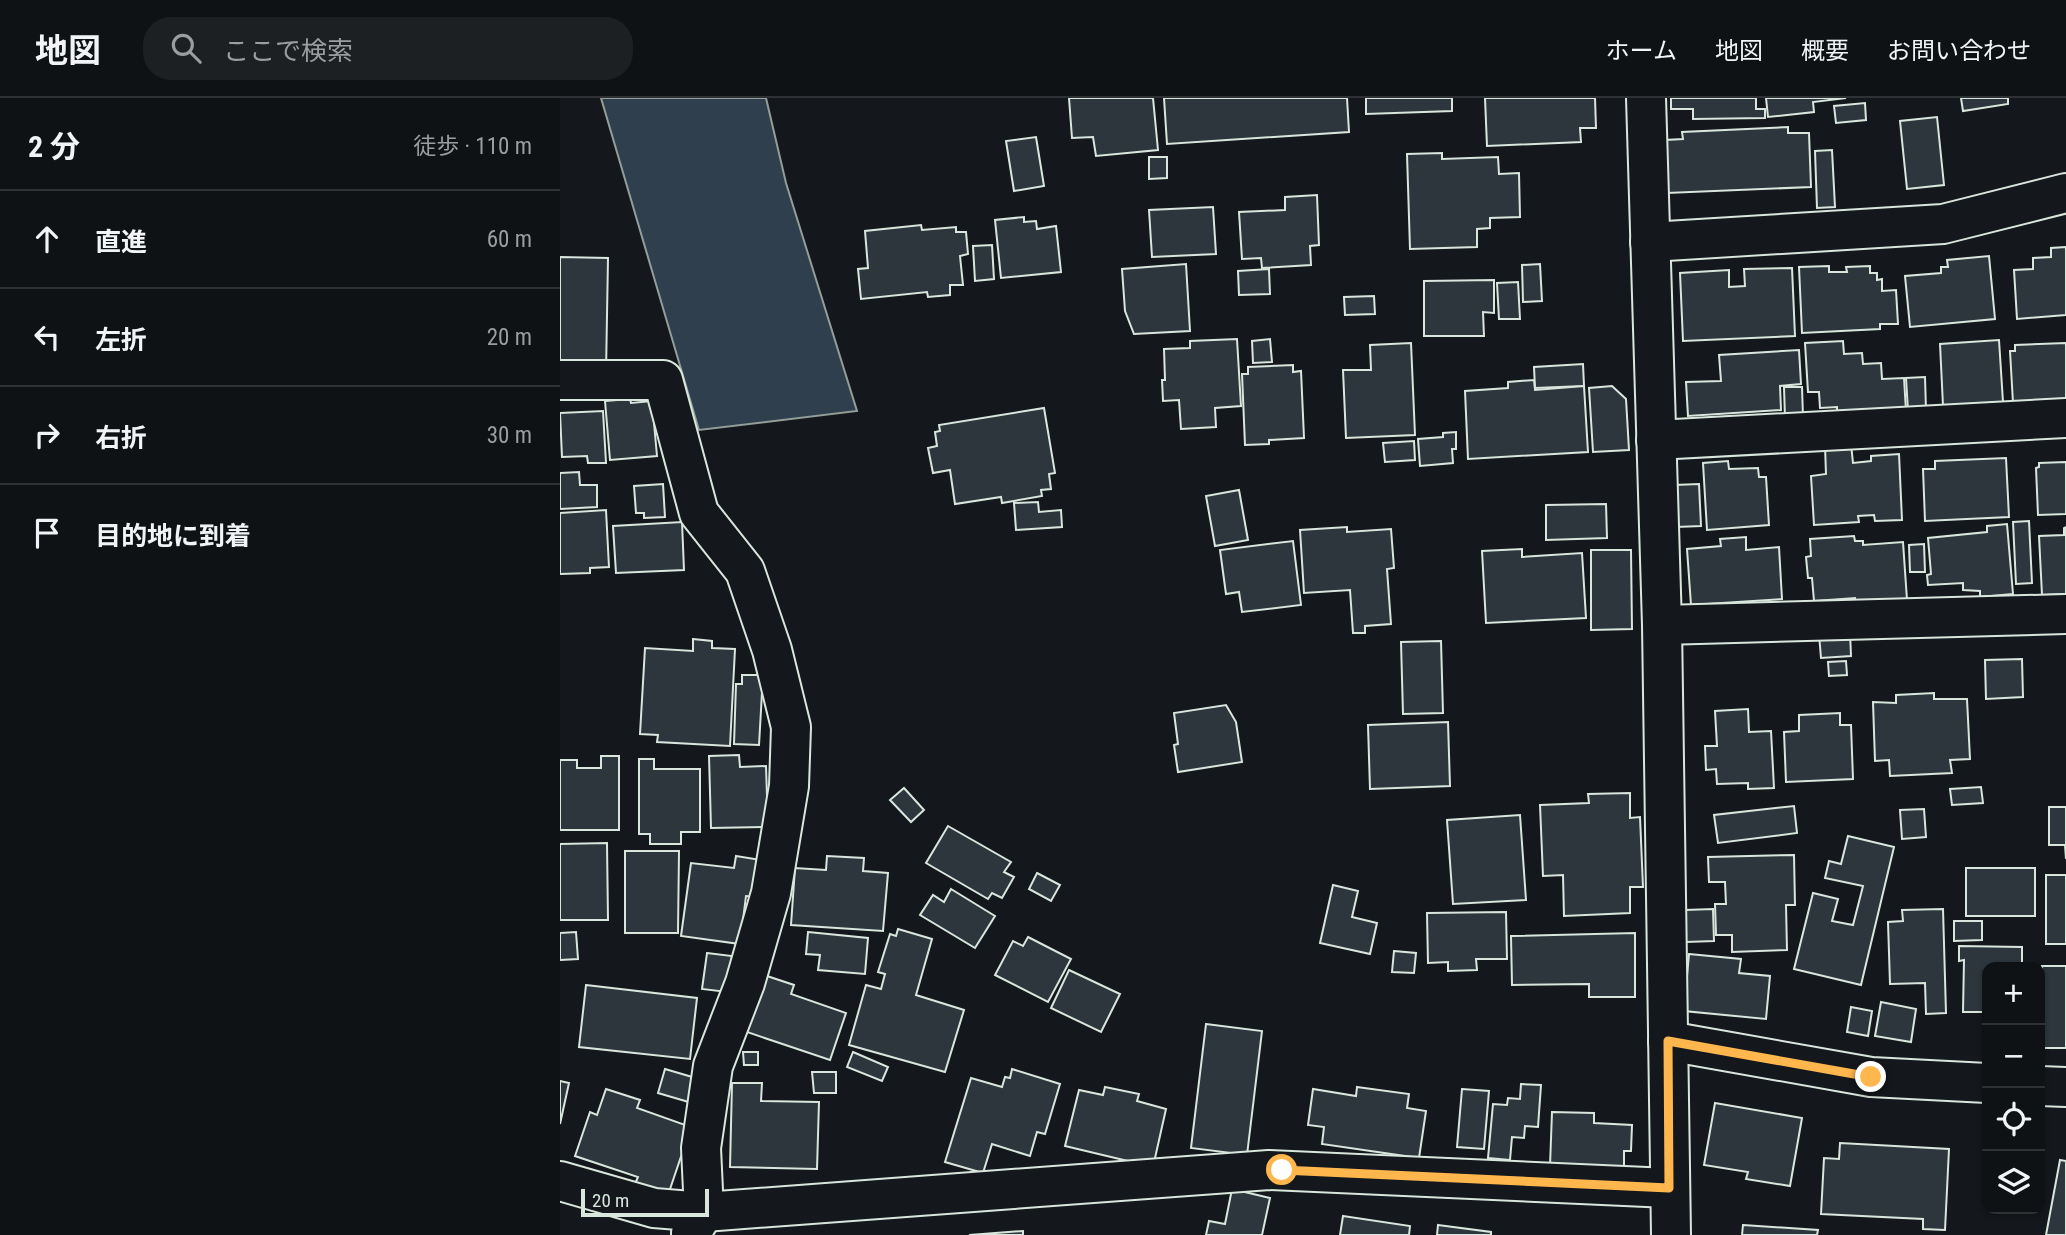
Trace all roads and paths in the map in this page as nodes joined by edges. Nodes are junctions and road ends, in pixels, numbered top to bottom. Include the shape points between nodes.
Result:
1 (1646, 98) edge
2 (2066, 193) edge
3 (1650, 242) junction
4 (560, 380) edge
5 (2066, 418) edge
6 (1656, 440) junction
7 (2066, 614) edge
8 (1662, 625) junction
9 (1668, 1041) junction
10 (1982, 1083) edge
11 (2045, 1086) edge
12 (2066, 1087) edge
13 (560, 1181) edge
14 (1669, 1188) junction
15 (697, 1224) edge
16 (1671, 1235) edge

1 - 3 street
2 - 3 street via 1943,224
3 - 6 street
4 - 15 street via 663,380 699,513 745,571 772,650 791,727 789,786 771,893 746,983 713,1066 701,1148
5 - 6 street
6 - 8 street
7 - 8 street
8 - 9 street
9 - 10 street via 1871,1077
9 - 14 street
11 - 12 street
13 - 15 street
14 - 15 street via 1269,1170
14 - 16 street

